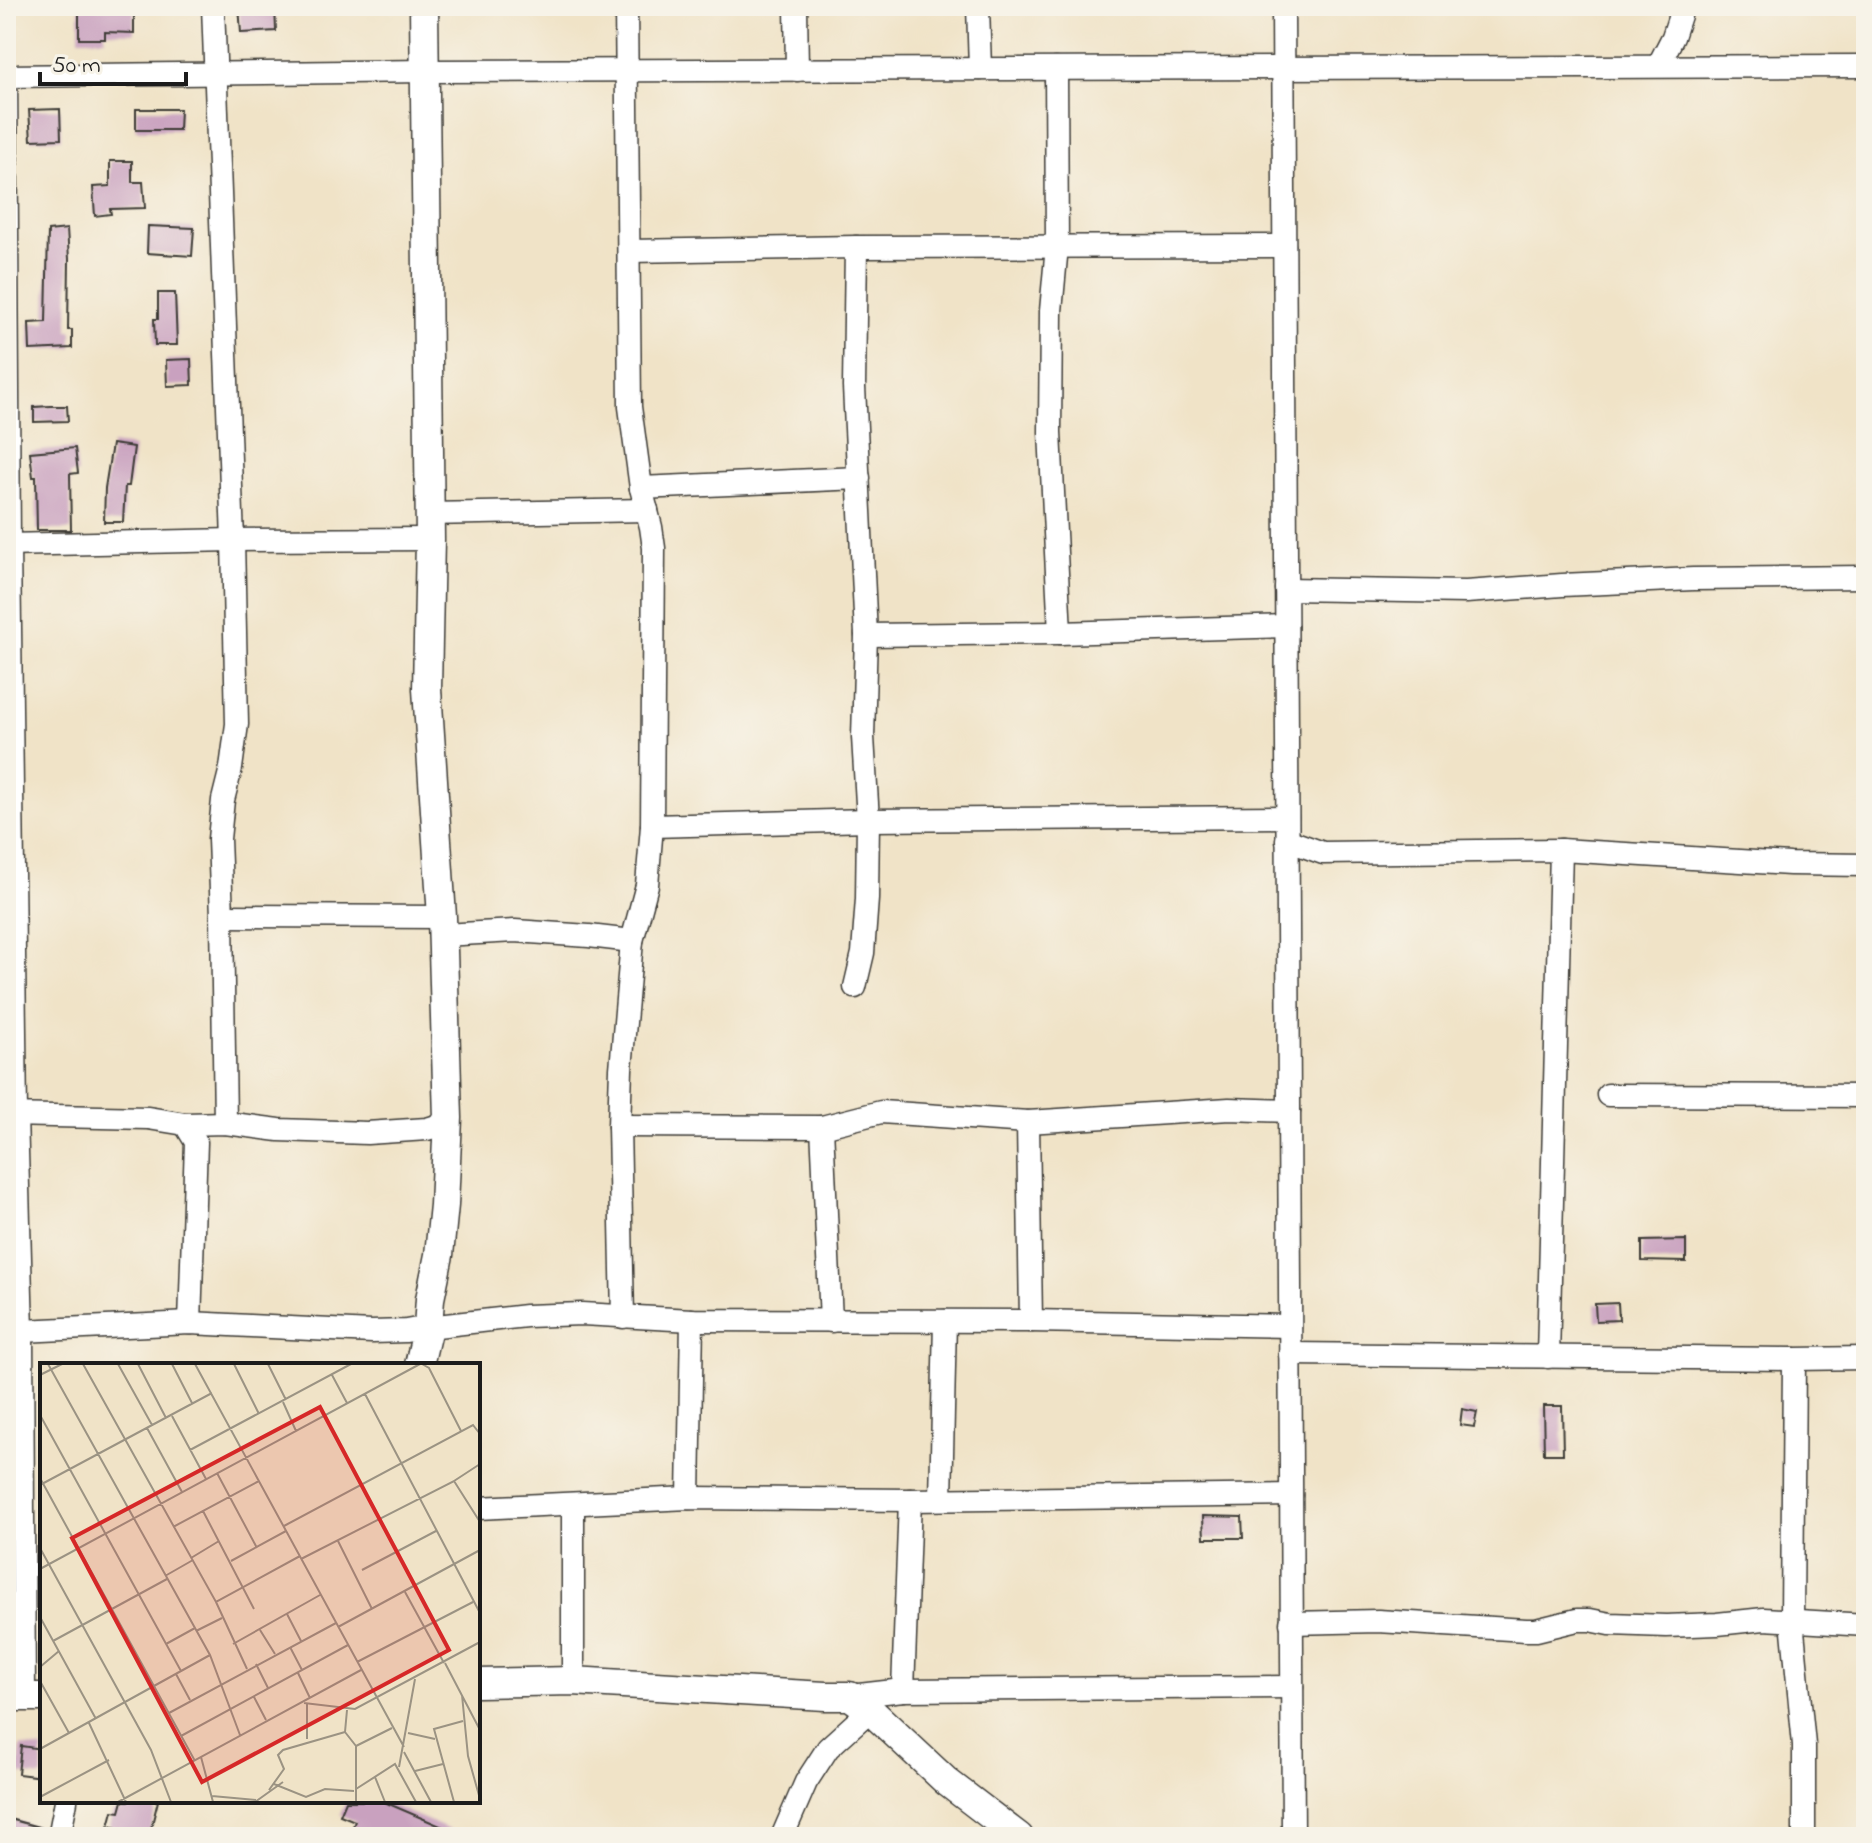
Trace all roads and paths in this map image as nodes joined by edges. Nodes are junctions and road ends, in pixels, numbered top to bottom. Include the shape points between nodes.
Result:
1 (213, 6) edge
2 (424, 6) edge
3 (626, 6) edge
4 (796, 6) edge
5 (978, 6) edge
6 (1283, 6) edge
7 (1683, 6) edge
8 (1658, 66) junction
9 (1866, 66) edge
10 (1283, 68) junction
11 (980, 69) junction
12 (1056, 69) junction
13 (627, 70) junction
14 (797, 70) junction
15 (426, 71) junction
16 (214, 74) junction
17 (6, 75) edge
18 (1057, 246) junction
19 (1284, 246) junction
20 (856, 247) junction
21 (629, 251) junction
22 (859, 478) junction
23 (641, 488) junction
24 (647, 510) junction
25 (429, 526) junction
26 (233, 540) junction
27 (8, 546) edge
28 (1866, 577) edge
29 (1286, 589) junction
30 (1286, 626) junction
31 (1060, 633) junction
32 (866, 635) junction
33 (1287, 817) junction
34 (868, 820) junction
35 (652, 826) junction
36 (1287, 840) junction
37 (1561, 850) junction
38 (1323, 853) junction
39 (1866, 865) edge
40 (1287, 881) junction
41 (222, 916) junction
42 (442, 926) junction
43 (632, 941) junction
44 (855, 987) dead end
45 (1608, 1095) dead end
46 (1866, 1096) edge
47 (1289, 1111) junction
48 (11, 1115) edge
49 (448, 1118) junction
50 (1028, 1122) junction
51 (619, 1126) junction
52 (822, 1127) junction
53 (204, 1128) junction
54 (623, 1317) junction
55 (692, 1320) junction
56 (831, 1321) junction
57 (945, 1321) junction
58 (1031, 1321) junction
59 (190, 1323) junction
60 (1290, 1326) junction
61 (428, 1327) junction
62 (22, 1331) junction
63 (1290, 1354) junction
64 (1548, 1357) junction
65 (1866, 1358) edge
66 (1794, 1359) junction
67 (419, 1363) edge
68 (1291, 1495) junction
69 (689, 1498) junction
70 (941, 1499) junction
71 (910, 1500) junction
72 (573, 1504) junction
73 (33, 1506) edge
74 (480, 1508) edge
75 (1792, 1620) junction
76 (1291, 1623) junction
77 (1866, 1625) edge
78 (573, 1681) junction
79 (480, 1683) edge
80 (1292, 1687) junction
81 (903, 1690) junction
82 (24, 1697) edge
83 (860, 1703) junction
84 (66, 1803) edge
85 (59, 1837) edge
86 (782, 1837) edge
87 (1019, 1837) edge
88 (1293, 1837) edge
89 (1804, 1837) edge

1 - 16 street
2 - 15 street
3 - 13 street
4 - 14 street
5 - 11 street
6 - 10 street
7 - 8 street
8 - 9 street
8 - 10 street
10 - 12 street
10 - 19 street
11 - 12 street
11 - 14 street
12 - 18 street
13 - 14 street
13 - 15 street
13 - 21 street
15 - 16 street
15 - 25 street
16 - 17 street
16 - 26 street
17 - 27 street
18 - 19 street
18 - 20 street
18 - 31 street via 1050,432
19 - 29 street
20 - 21 street
20 - 22 street
21 - 23 street via 630,407
22 - 23 street
22 - 32 street
23 - 24 street
24 - 25 street
24 - 35 street via 654,548
25 - 26 street
25 - 42 street via 427,689
26 - 27 street
26 - 41 street via 237,724 219,839
27 - 48 street
28 - 29 street via 1693,579 1466,592
29 - 30 street
30 - 31 street
30 - 33 street
31 - 32 street
32 - 34 street via 863,737
33 - 34 street
33 - 36 street
34 - 35 street
34 - 44 street via 863,953
35 - 43 street via 647,885
36 - 38 street
36 - 40 street
37 - 38 street
37 - 39 street
37 - 64 street
38 - 40 street
40 - 47 street
41 - 42 street
41 - 53 street
42 - 43 street
42 - 49 street
43 - 51 street
45 - 46 street
47 - 50 street via 1229,1109
47 - 60 street
48 - 53 street via 148,1118
48 - 62 street
49 - 53 street via 427,1129 367,1133
49 - 61 street via 444,1205
50 - 52 street via 881,1112
50 - 58 street
51 - 52 street
51 - 54 street
52 - 56 street
53 - 59 street
54 - 55 street
54 - 61 street via 526,1316
55 - 56 street
55 - 69 street
56 - 57 street
57 - 58 street
57 - 70 street
58 - 60 street
59 - 61 street via 372,1332
59 - 62 street
60 - 63 street
61 - 67 street
62 - 73 street
63 - 64 street
63 - 68 street
64 - 66 street
65 - 66 street
66 - 75 street
68 - 70 street
68 - 76 street
69 - 71 street
69 - 72 street
70 - 71 street
71 - 81 street
72 - 74 street
72 - 78 street
73 - 82 street
75 - 76 street via 1700,1626 1577,1620 1536,1630 1378,1621
75 - 77 street
75 - 89 street via 1804,1745
76 - 80 street
78 - 79 street
78 - 83 street via 825,1696
80 - 81 street
80 - 88 street
81 - 83 street
83 - 86 street via 806,1782
83 - 87 street via 947,1782
84 - 85 street

